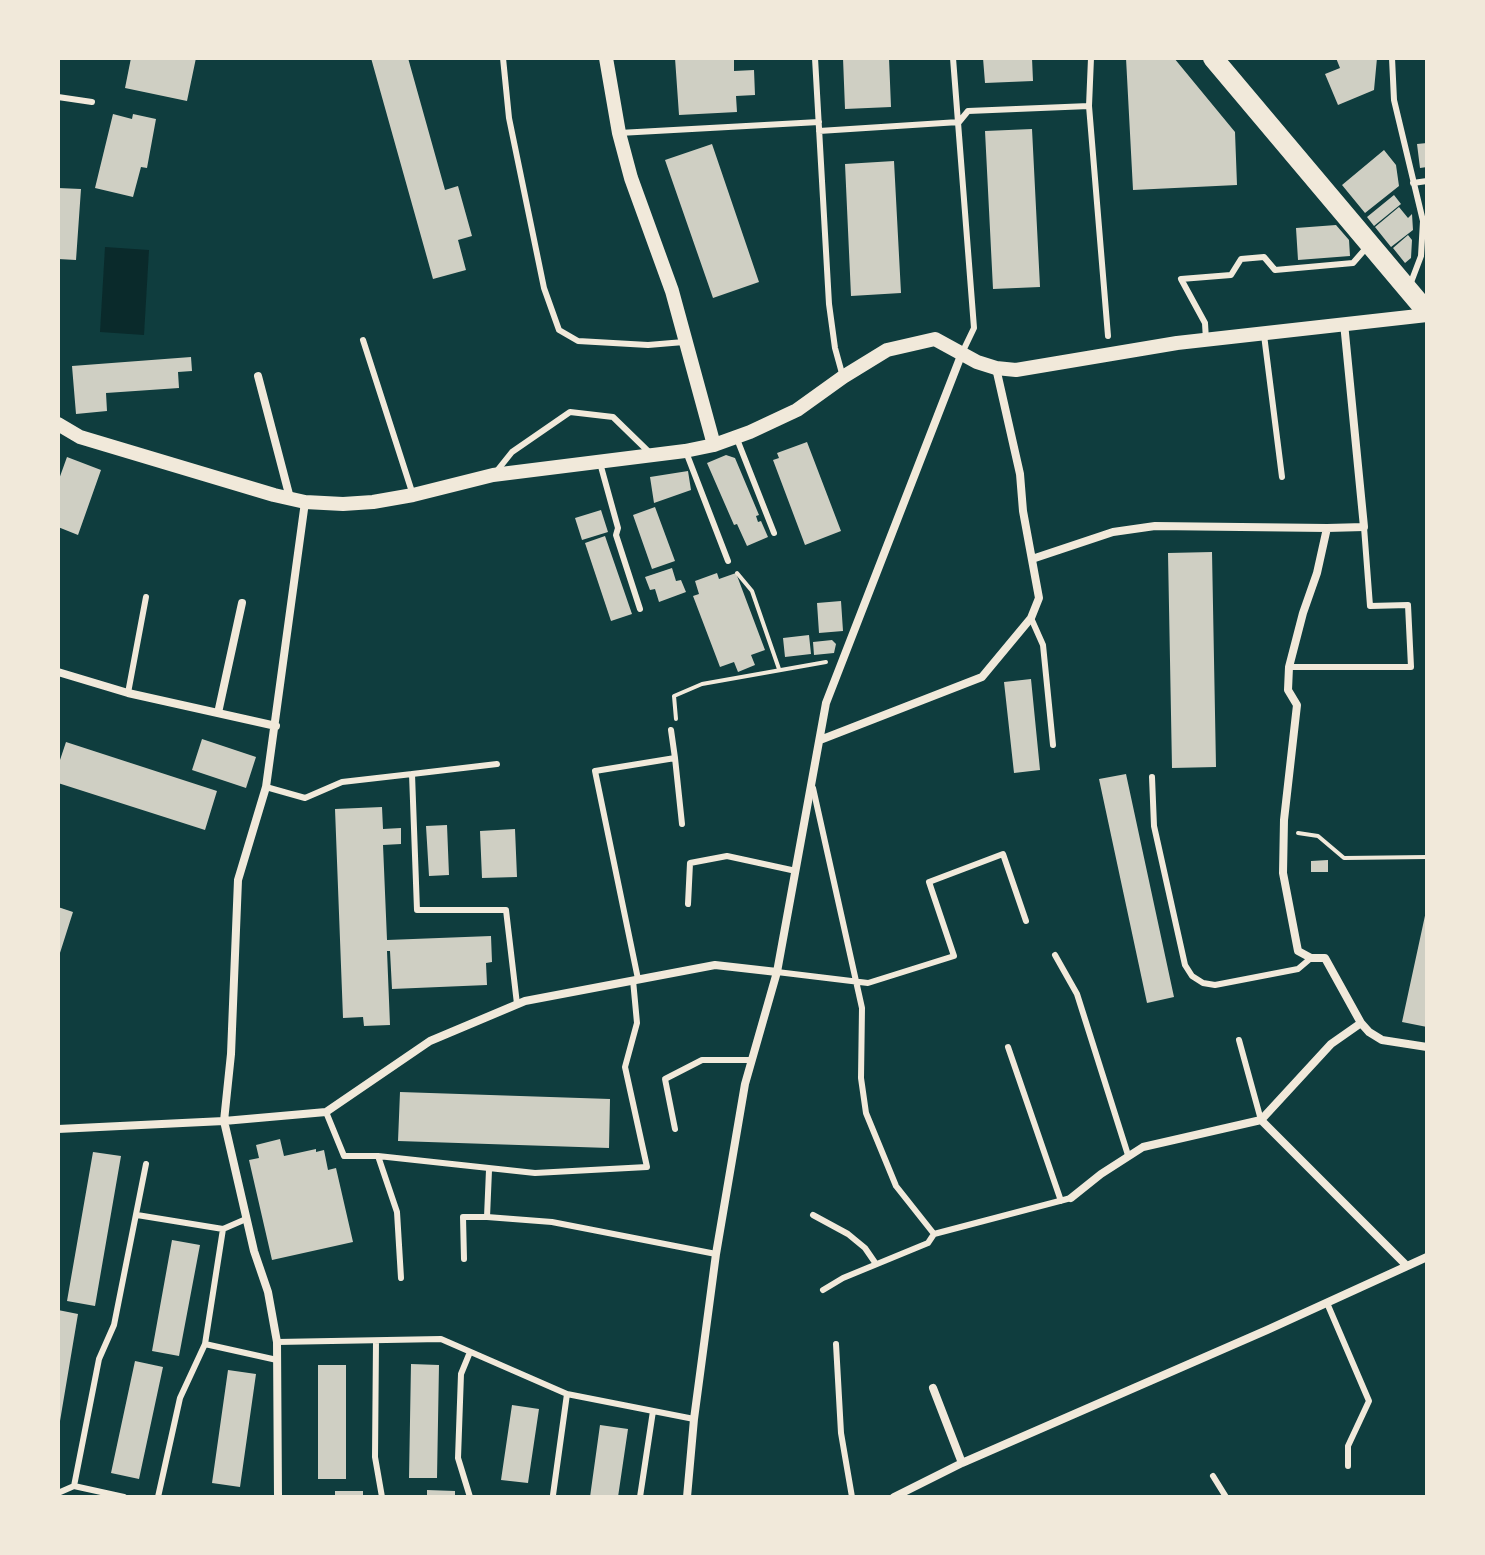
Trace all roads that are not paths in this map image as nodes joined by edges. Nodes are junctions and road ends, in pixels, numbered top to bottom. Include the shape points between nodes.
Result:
1 (503, 58) edge
2 (606, 58) edge
3 (815, 58) edge
4 (953, 58) edge
5 (1091, 58) edge
6 (1213, 58) edge
7 (1392, 58) edge
8 (58, 97) edge
9 (92, 102) dead end
10 (1089, 106) junction
11 (819, 122) junction
12 (959, 122) junction
13 (819, 131) junction
14 (619, 133) junction
15 (1427, 181) edge
16 (1413, 183) junction
17 (1370, 244) junction
18 (1424, 256) edge
19 (1408, 289) junction
20 (1427, 313) edge
21 (1344, 323) junction
22 (1264, 335) junction
23 (1108, 336) dead end
24 (363, 340) dead end
25 (1206, 340) junction
26 (687, 341) junction
27 (962, 353) junction
28 (996, 368) junction
29 (258, 376) dead end
30 (843, 377) junction
31 (58, 424) edge
32 (737, 438) junction
33 (714, 445) junction
34 (685, 451) junction
35 (651, 455) junction
36 (599, 461) junction
37 (493, 475) junction
38 (1282, 477) dead end
39 (413, 495) junction
40 (297, 500) junction
41 (1364, 527) junction
42 (1327, 528) junction
43 (774, 533) dead end
44 (1032, 559) junction
45 (728, 561) road end
46 (146, 597) dead end
47 (242, 603) dead end
48 (640, 609) dead end
49 (1031, 618) junction
50 (1289, 667) junction
51 (58, 672) edge
52 (128, 693) junction
53 (218, 713) junction
54 (276, 726) junction
55 (671, 730) road end
56 (820, 740) junction
57 (1053, 745) dead end
58 (675, 758) junction
59 (497, 764) dead end
60 (412, 774) junction
61 (1152, 777) dead end
62 (266, 787) junction
63 (813, 788) junction
64 (682, 824) dead end
65 (796, 871) junction
66 (688, 904) dead end
67 (1026, 921) dead end
68 (1055, 955) dead end
69 (1311, 958) junction
70 (777, 972) junction
71 (636, 980) junction
72 (856, 982) junction
73 (517, 1004) junction
74 (1361, 1023) junction
75 (1239, 1040) dead end
76 (1008, 1047) dead end
77 (1427, 1047) edge
78 (752, 1060) junction
79 (326, 1112) junction
80 (1261, 1120) junction
81 (224, 1121) junction
82 (58, 1129) edge
83 (675, 1129) dead end
84 (1128, 1155) junction
85 (378, 1156) junction
86 (146, 1164) dead end
87 (489, 1170) junction
88 (1071, 1198) joint
89 (1061, 1201) junction
90 (137, 1215) junction
91 (813, 1215) dead end
92 (487, 1217) junction
93 (246, 1219) junction
94 (223, 1229) junction
95 (934, 1234) junction
96 (716, 1254) junction
97 (1427, 1257) edge
98 (464, 1259) dead end
99 (876, 1264) junction
100 (1407, 1266) junction
101 (401, 1278) dead end
102 (823, 1290) dead end
103 (1327, 1303) junction
104 (376, 1341) junction
105 (277, 1342) junction
106 (205, 1344) junction
107 (836, 1344) dead end
108 (470, 1352) junction
109 (277, 1360) junction
110 (933, 1388) dead end
111 (567, 1394) junction
112 (653, 1411) junction
113 (694, 1419) junction
114 (962, 1463) junction
115 (1348, 1466) dead end
116 (1213, 1476) dead end
117 (74, 1486) junction
118 (58, 1493) edge
119 (553, 1495) dead end
120 (124, 1497) edge
121 (158, 1497) edge
122 (278, 1497) edge
123 (382, 1497) edge
124 (470, 1497) edge
125 (640, 1497) edge
126 (687, 1497) edge
127 (852, 1497) edge
128 (894, 1497) edge
129 (1226, 1497) edge

1 - 26 lane via 509,118 544,288 559,330 578,341
2 - 14 street
3 - 11 lane
4 - 12 lane
5 - 10 lane
6 - 17 main road
7 - 16 lane via 1394,100
8 - 9 lane
10 - 12 lane via 968,111
10 - 23 lane
11 - 13 lane
11 - 14 lane
12 - 13 lane
12 - 27 lane via 974,328
13 - 30 lane via 829,304
14 - 26 street
15 - 16 lane
16 - 18 lane via 1423,221
17 - 19 main road
17 - 25 lane via 1353,263 1275,270 1264,257 1241,259 1231,275 1181,279 1205,323
18 - 19 lane
19 - 20 main road
20 - 21 street
21 - 22 street
21 - 41 street
22 - 25 street
22 - 38 lane
24 - 39 lane
25 - 28 street via 1016,370
26 - 33 street
27 - 28 street
27 - 30 street via 935,339 879,355
27 - 56 street via 826,703
28 - 44 street
29 - 40 street
30 - 32 street via 797,410
31 - 40 street via 80,437 145,458
32 - 33 street
32 - 43 lane
33 - 34 street
34 - 35 street
34 - 45 lane
35 - 36 street
35 - 37 lane via 613,417 570,412 512,452
36 - 37 street
36 - 48 lane
37 - 39 street
39 - 40 street via 343,504
40 - 54 street
41 - 42 street
41 - 50 lane via 1370,606 1408,605 1411,667
42 - 44 street via 1155,526 1113,532
42 - 50 street
44 - 49 street via 1039,598
46 - 52 lane
47 - 53 street
49 - 56 street via 982,677
49 - 57 lane via 1043,645
50 - 69 street via 1288,690 1297,705 1283,873 1298,951
51 - 52 street
52 - 53 street
53 - 54 street
54 - 62 street
55 - 58 lane
56 - 63 street
58 - 64 lane
58 - 71 lane via 595,771
59 - 60 lane
60 - 62 lane via 342,782 305,798
60 - 73 lane via 417,910 506,910
61 - 69 lane via 1154,826 1185,965 1192,976 1215,985 1298,969
62 - 81 street via 238,880
63 - 65 street
63 - 72 lane
65 - 66 lane via 727,856 690,863
65 - 70 street
67 - 72 lane via 1003,854 929,882 954,956 868,983
68 - 84 lane via 1077,994
69 - 74 street via 1325,958
70 - 71 street via 715,965
70 - 72 lane
70 - 78 street
71 - 73 street
71 - 87 lane via 637,1023 625,1067 647,1167
72 - 95 lane via 862,1008 866,1113 896,1186
73 - 79 street via 430,1041
74 - 77 street via 1382,1040
74 - 80 street via 1331,1044
75 - 80 lane
76 - 89 lane
78 - 83 lane via 702,1060 665,1079
78 - 96 street
79 - 81 street
79 - 85 lane via 344,1156
80 - 84 street
80 - 100 street
81 - 82 street
81 - 93 street
84 - 88 street
85 - 87 lane
85 - 101 lane via 397,1212
86 - 90 lane
87 - 92 lane
88 - 89 lane
89 - 95 lane
90 - 94 lane
90 - 117 lane via 114,1325 99,1359
91 - 99 lane via 848,1234
92 - 96 lane via 552,1222
92 - 98 lane via 463,1217
93 - 94 lane
93 - 105 street
94 - 106 lane
95 - 99 lane via 928,1243
96 - 113 street
97 - 100 street
99 - 102 lane
100 - 103 street
103 - 114 street
103 - 115 lane via 1369,1401 1348,1446
104 - 105 lane
104 - 108 lane via 441,1339
104 - 123 lane via 375,1457
105 - 109 street
106 - 109 lane
106 - 121 lane via 180,1398
107 - 127 lane via 841,1433
108 - 111 lane
108 - 124 lane via 461,1374 458,1458
109 - 122 street
110 - 114 street
111 - 112 lane
111 - 119 lane
112 - 113 lane
112 - 125 lane
113 - 126 street
114 - 128 street
116 - 129 lane
117 - 118 lane
117 - 120 lane

